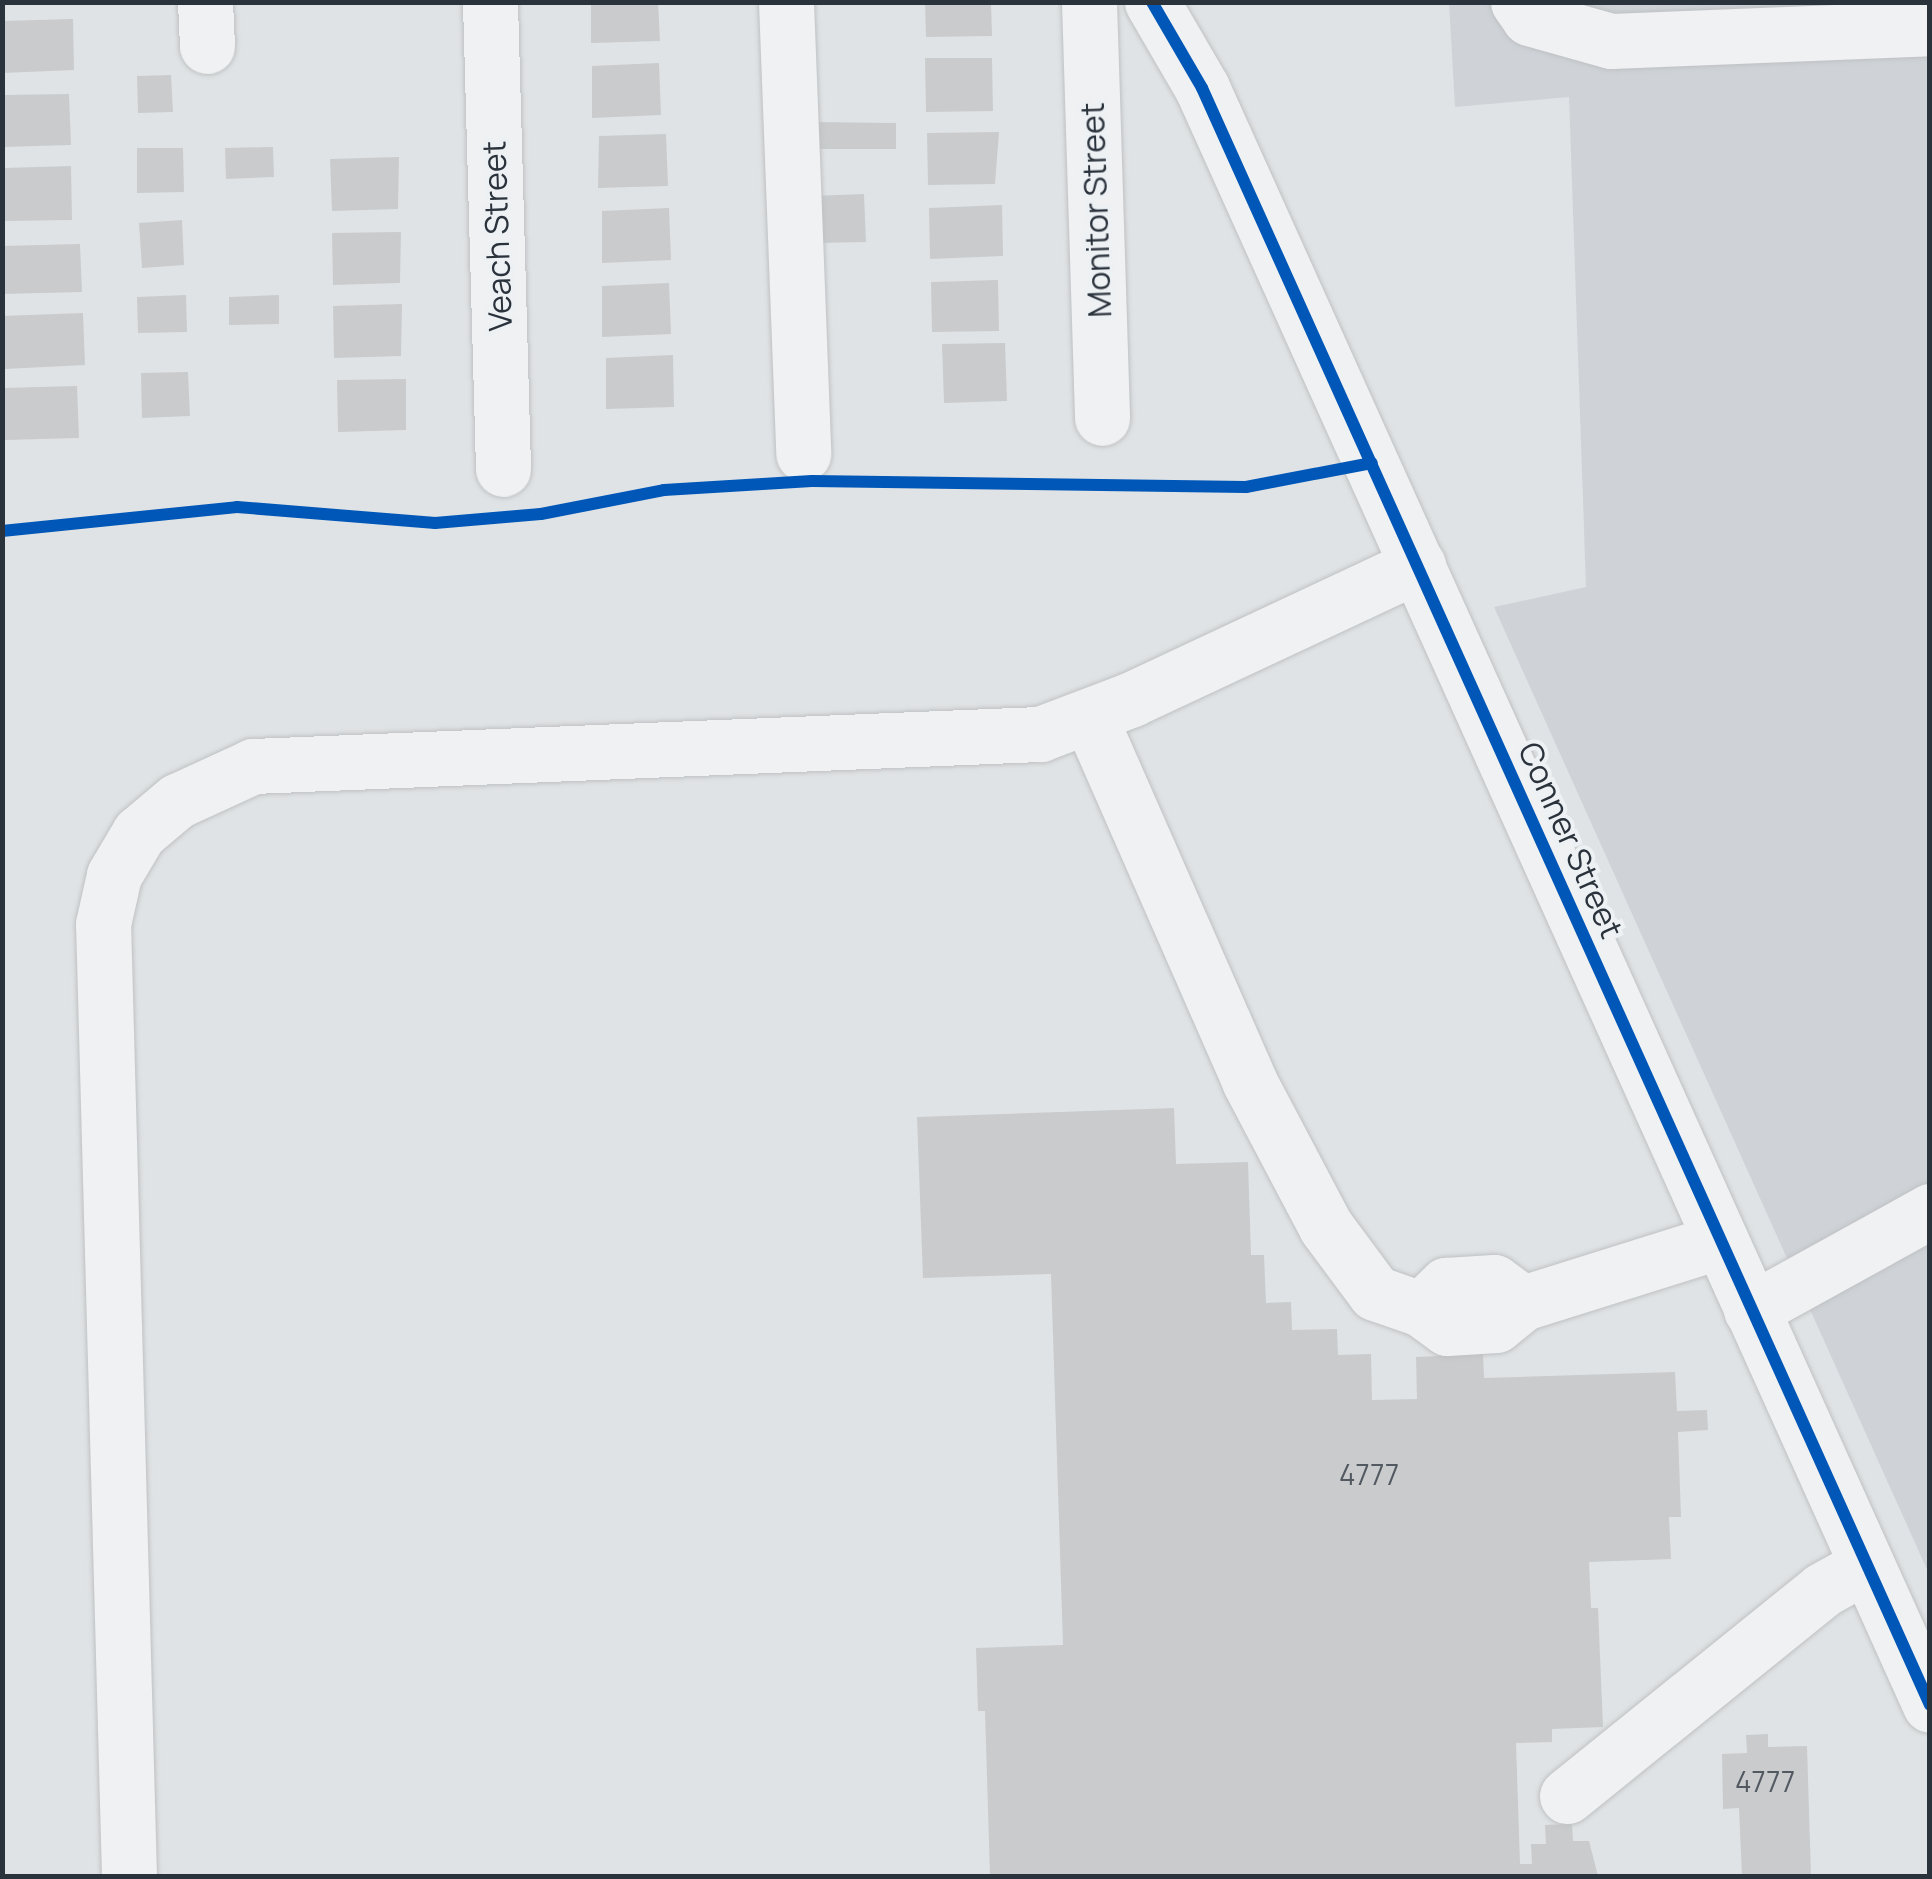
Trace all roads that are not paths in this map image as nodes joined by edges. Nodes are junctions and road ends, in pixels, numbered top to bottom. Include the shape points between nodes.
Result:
1 (490, 2) edge
2 (786, 2) edge
3 (1089, 2) edge
4 (1152, 2) edge
5 (1518, 2) edge
6 (1930, 28) edge
7 (1102, 418) dead end
8 (803, 454) dead end
9 (503, 470) dead end
10 (1418, 565) junction
11 (1090, 718) junction
12 (1930, 1211) edge
13 (1721, 1241) junction
14 (1750, 1310) junction
15 (1867, 1564) junction
16 (1930, 1705) edge
17 (1567, 1796) dead end
18 (130, 1876) edge

1 - 9 street, Veach Street
2 - 8 street
3 - 7 street, Monitor Street
4 - 10 street, Conner Street via 1202,88
5 - 6 street via 1529,18 1611,41
10 - 11 street
10 - 13 street, Conner Street
11 - 13 street via 1250,1082 1326,1227 1375,1293 1447,1328 1496,1325 1523,1303
11 - 18 street via 1040,734 253,766 177,801 140,833 114,875 103,924
12 - 14 street
13 - 14 street, Conner Street
14 - 15 street, Conner Street
15 - 16 street, Conner Street
15 - 17 street via 1822,1590

